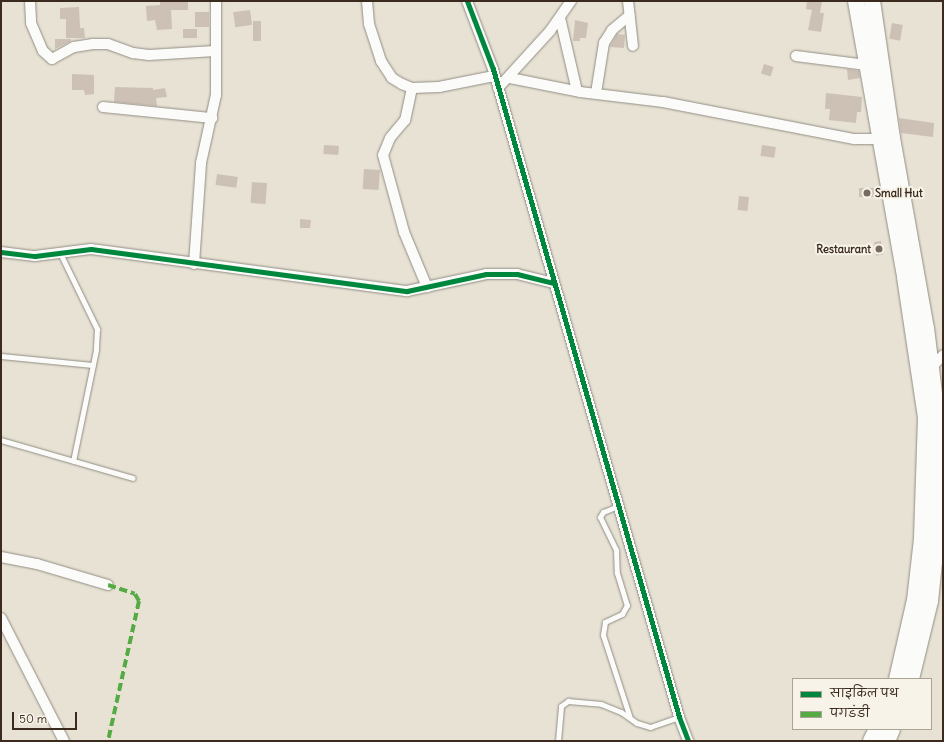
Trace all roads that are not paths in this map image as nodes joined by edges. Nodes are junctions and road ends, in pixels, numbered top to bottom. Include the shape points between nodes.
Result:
1 (30, 1) edge
2 (216, 1) edge
3 (367, 1) edge
4 (467, 1) edge
5 (571, 1) edge
6 (628, 1) edge
7 (856, 1) edge
8 (872, 1) edge
9 (630, 14) junction
10 (560, 18) junction
11 (633, 46) dead end
12 (215, 51) junction
13 (796, 56) dead end
14 (866, 65) junction
15 (494, 76) junction
16 (510, 78) junction
17 (412, 88) junction
18 (498, 88) junction
19 (577, 91) junction
20 (596, 93) junction
21 (103, 107) dead end
22 (212, 118) junction
23 (879, 139) junction
24 (1, 252) edge
25 (60, 253) junction
26 (194, 264) junction
27 (554, 283) junction
28 (426, 288) junction
29 (943, 355) edge
30 (1, 356) edge
31 (93, 365) junction
32 (932, 367) junction
33 (1, 440) edge
34 (73, 461) junction
35 (133, 478) dead end
36 (618, 506) junction
37 (1, 557) edge
38 (108, 585) dead end
39 (1, 618) edge
40 (897, 678) edge
41 (911, 678) edge
42 (679, 717) junction
43 (630, 718) junction
44 (876, 730) edge
45 (892, 730) edge
46 (64, 741) edge
47 (558, 741) edge
48 (688, 741) edge
49 (871, 741) edge
50 (886, 741) edge

1 - 12 street via 31,23 43,51 52,60 74,47 93,44 108,44 133,53 149,55
2 - 12 street
3 - 17 street via 369,24 381,61 392,78
4 - 15 street
5 - 10 street
6 - 9 street
7 - 14 highway
8 - 32 highway via 892,138
9 - 11 street
9 - 20 street via 607,36
10 - 16 street
10 - 19 street
12 - 22 street via 217,80
13 - 14 street
14 - 23 highway
15 - 17 street via 439,87
15 - 18 street
16 - 18 street
16 - 19 street
17 - 28 street via 405,120 390,138 383,155 402,225
18 - 27 street
19 - 20 street
20 - 23 street via 663,102 854,139
21 - 22 street
22 - 26 street via 201,163
23 - 40 highway via 905,277 926,417 921,546 908,639
24 - 25 street via 35,256
25 - 26 street via 91,249
25 - 31 lane via 97,329
26 - 28 street via 388,290 408,291
27 - 28 street via 517,274 486,274
27 - 36 street
29 - 32 street
30 - 31 lane
31 - 34 lane
32 - 41 highway via 938,426 939,501 930,601
33 - 34 lane
34 - 35 lane
36 - 42 street
36 - 43 lane via 603,512 600,517 616,550 616,573 627,605 622,614 605,622 603,635
37 - 38 street via 37,564
39 - 46 street
42 - 43 lane via 650,727
42 - 48 street
43 - 47 lane via 601,704 568,701 561,706
44 - 49 highway
45 - 50 highway

